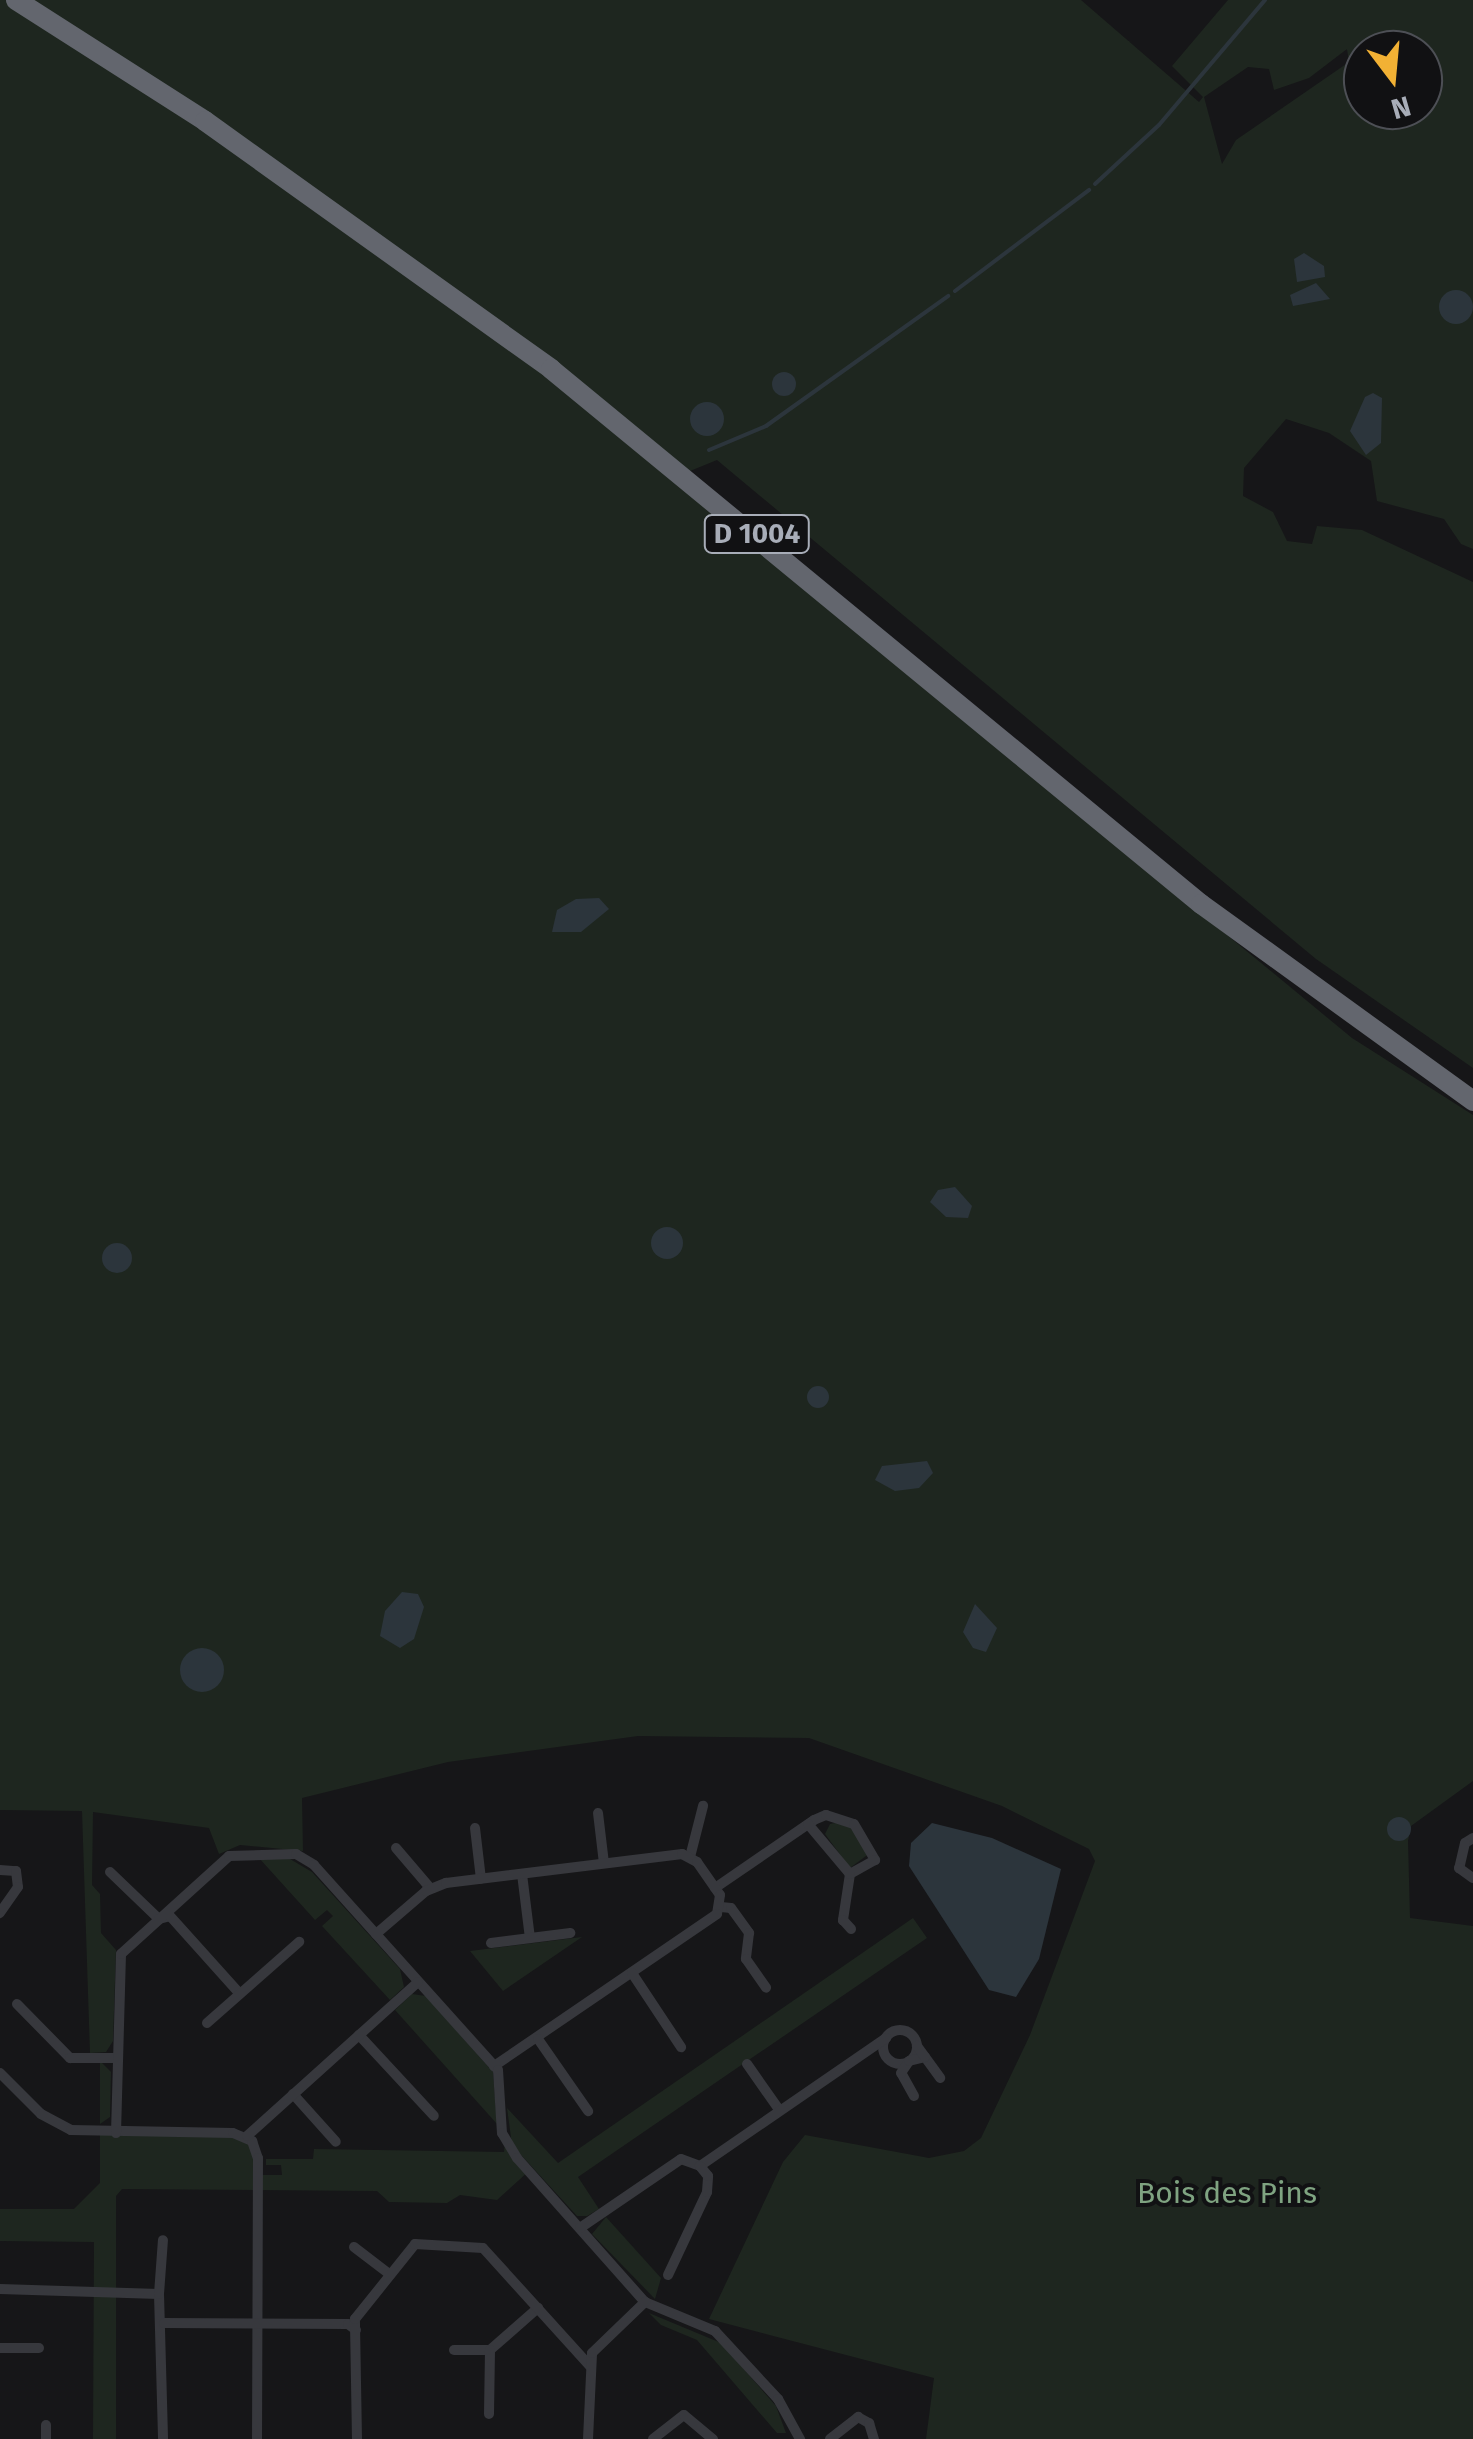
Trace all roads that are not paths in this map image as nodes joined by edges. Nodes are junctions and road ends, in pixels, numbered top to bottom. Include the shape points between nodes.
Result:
1 (16, 0) edge
2 (40, 0) edge
3 (1473, 1086) edge
4 (1473, 1101) edge
5 (703, 1806) dead end
6 (598, 1813) dead end
7 (808, 1824) junction
8 (475, 1828) dead end
9 (1473, 1838) edge
10 (396, 1848) dead end
11 (690, 1856) junction
12 (604, 1863) junction
13 (0, 1870) edge
14 (110, 1872) dead end
15 (522, 1874) junction
16 (850, 1874) junction
17 (1473, 1878) edge
18 (481, 1879) junction
19 (430, 1888) junction
20 (716, 1888) junction
21 (721, 1907) junction
22 (0, 1913) edge
23 (158, 1919) junction
24 (852, 1930) dead end
25 (570, 1933) dead end
26 (376, 1934) junction
27 (530, 1938) junction
28 (298, 1942) dead end
29 (491, 1943) dead end
30 (632, 1973) junction
31 (418, 1982) junction
32 (766, 1988) dead end
33 (239, 1993) junction
34 (17, 2004) dead end
35 (206, 2022) dead end
36 (360, 2035) junction
37 (886, 2038) junction
38 (538, 2039) junction
39 (681, 2046) dead end
40 (916, 2046) junction
41 (925, 2057) junction
42 (116, 2058) junction
43 (909, 2061) junction
44 (747, 2064) dead end
45 (494, 2066) junction
46 (940, 2078) dead end
47 (3, 2081) edge
48 (293, 2094) junction
49 (914, 2096) dead end
50 (588, 2111) dead end
51 (780, 2111) junction
52 (434, 2116) dead end
53 (116, 2132) junction
54 (247, 2136) junction
55 (336, 2142) dead end
56 (700, 2166) junction
57 (580, 2228) junction
58 (163, 2240) dead end
59 (354, 2246) dead end
60 (388, 2273) junction
61 (668, 2275) dead end
62 (0, 2289) edge
63 (159, 2294) junction
64 (645, 2302) junction
65 (538, 2308) junction
66 (164, 2324) junction
67 (258, 2324) junction
68 (356, 2330) junction
69 (0, 2348) edge
70 (40, 2348) dead end
71 (454, 2350) dead end
72 (490, 2350) junction
73 (590, 2366) junction
74 (489, 2414) dead end
75 (46, 2425) dead end
76 (591, 2438) edge
77 (46, 2439) edge
78 (163, 2439) edge
79 (257, 2439) edge
80 (357, 2439) edge
81 (652, 2439) edge
82 (713, 2439) edge
83 (800, 2439) edge
84 (830, 2439) edge
85 (874, 2439) edge

1 - 4 highway, D 1004 via 205,121 551,368 1202,904
2 - 3 highway, D 1004 via 213,112 558,358 1210,894
5 - 11 street
6 - 12 street
7 - 16 street
7 - 16 street via 830,1815 854,1824 875,1860
7 - 20 street
8 - 18 street
9 - 17 street via 1465,1843 1459,1868
10 - 19 street
11 - 12 street
11 - 20 street
12 - 15 street
13 - 22 street via 16,1871 18,1887
14 - 23 street
15 - 18 street
15 - 27 street
16 - 24 street via 843,1920
18 - 19 street
19 - 26 street
20 - 21 street
21 - 30 street
21 - 32 street via 731,1908 749,1933 746,1958
23 - 26 street via 229,1856 284,1852 314,1865
23 - 33 street via 170,1916
23 - 42 street via 119,1959
25 - 27 street
26 - 31 street
27 - 29 street
28 - 33 street
30 - 38 street
30 - 39 street
31 - 36 street
31 - 45 street
33 - 35 street
34 - 42 street via 70,2058
36 - 48 street
36 - 52 street
37 - 40 street via 906,2032
37 - 43 street via 888,2059
37 - 51 street
38 - 45 street
38 - 50 street
40 - 41 street
40 - 43 street
41 - 43 street
41 - 46 street
42 - 53 street
43 - 49 street via 902,2078
44 - 51 street
45 - 57 street via 505,2143
47 - 53 street via 59,2125
48 - 54 street
48 - 55 street
51 - 56 street
53 - 54 street
54 - 67 street via 258,2158
56 - 57 street via 681,2159
56 - 61 street via 708,2176 707,2192
57 - 64 street
58 - 63 street
59 - 60 street
60 - 65 street via 415,2244 474,2244
60 - 68 street via 357,2314
62 - 63 street
63 - 66 street
64 - 73 street via 592,2353
64 - 83 street via 715,2330 778,2399
65 - 72 street
65 - 73 street
66 - 67 street
66 - 78 street
67 - 68 street
67 - 79 street
68 - 80 street
69 - 70 street
71 - 72 street
72 - 74 street
73 - 76 street
75 - 77 street
81 - 82 street via 684,2415
84 - 85 street via 858,2417 869,2423

